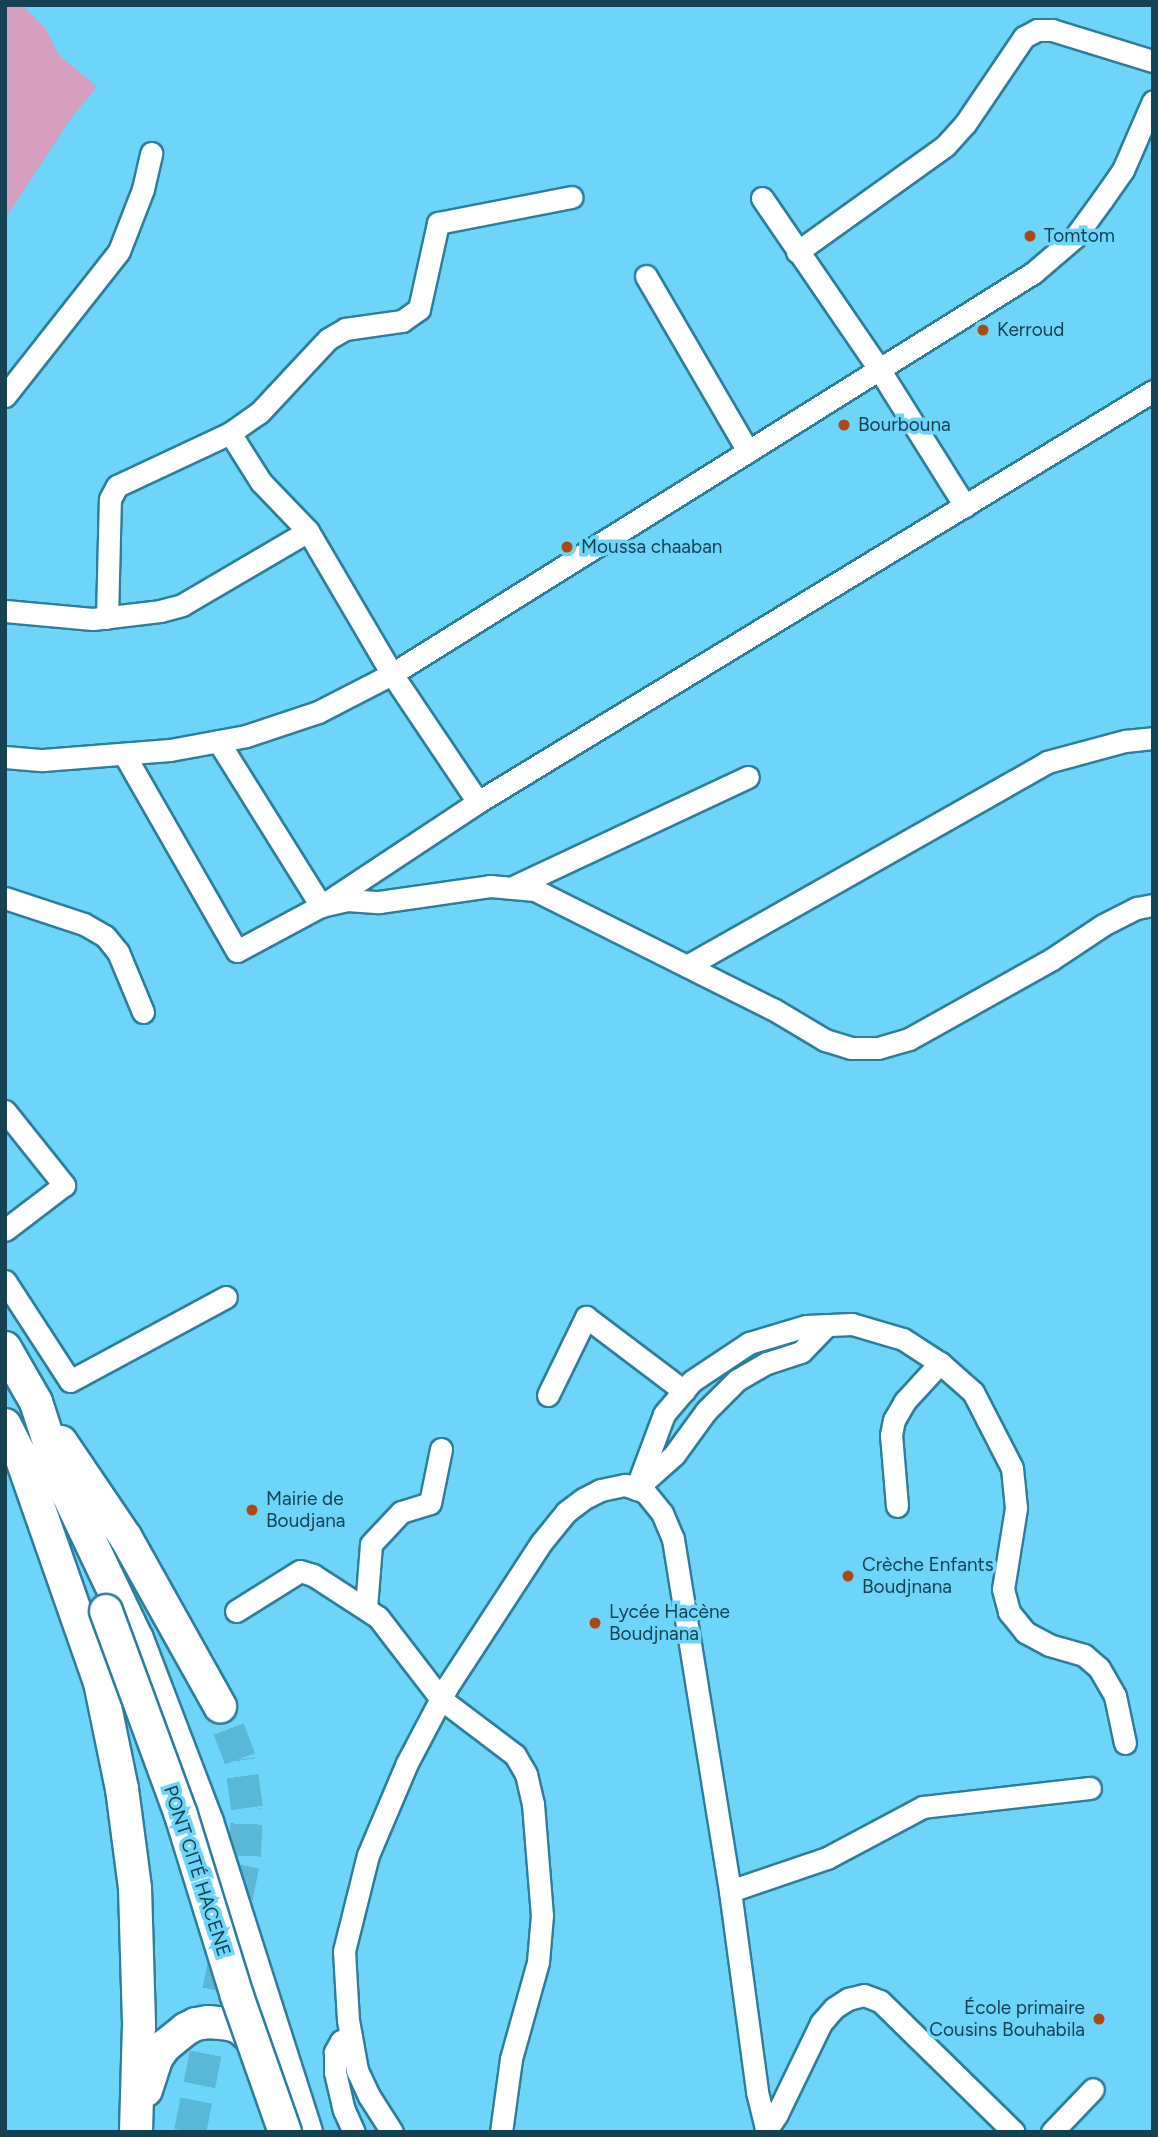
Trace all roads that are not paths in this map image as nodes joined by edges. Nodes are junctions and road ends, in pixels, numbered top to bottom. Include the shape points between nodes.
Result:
1 (1153, 61) edge
2 (1153, 101) edge
3 (151, 153) dead end
4 (572, 197) dead end
5 (762, 198) dead end
6 (797, 252) junction
7 (646, 276) dead end
8 (879, 369) junction
9 (1153, 391) edge
10 (5, 396) edge
11 (230, 433) junction
12 (748, 451) junction
13 (965, 506) junction
14 (308, 531) junction
15 (8, 610) edge
16 (107, 618) junction
17 (392, 674) junction
18 (1153, 738) edge
19 (218, 741) junction
20 (124, 754) junction
21 (5, 757) edge
22 (748, 776) dead end
23 (478, 802) junction
24 (515, 886) junction
25 (8, 903) edge
26 (1153, 905) edge
27 (321, 906) junction
28 (687, 966) junction
29 (143, 1012) dead end
30 (5, 1111) edge
31 (5, 1230) edge
32 (5, 1281) edge
33 (226, 1297) dead end
34 (827, 1325) junction
35 (5, 1348) edge
36 (940, 1363) junction
37 (684, 1391) junction
38 (548, 1395) dead end
39 (36, 1402) junction
40 (5, 1425) edge
41 (441, 1449) dead end
42 (20, 1454) junction
43 (636, 1489) junction
44 (897, 1506) dead end
45 (366, 1608) junction
46 (114, 1610) junction
47 (236, 1611) dead end
48 (441, 1699) junction
49 (220, 1706) tunnel mouth
50 (1125, 1743) dead end
51 (1090, 1788) dead end
52 (730, 1891) junction
53 (351, 2037) junction
54 (287, 2070) junction
55 (1093, 2089) dead end
56 (136, 2128) edge
57 (766, 2131) edge
58 (285, 2132) edge
59 (306, 2132) edge
60 (354, 2132) edge
61 (392, 2132) edge
62 (501, 2132) edge
63 (1014, 2132) edge
64 (1052, 2132) edge

1 - 6 street via 1052,30 1037,30 1016,47 983,100 945,146
2 - 8 street via 1123,170 1075,237 1033,273
3 - 10 street via 143,189 119,251
4 - 11 street via 438,223 419,309 402,321 345,328 328,339 259,413
5 - 6 street
6 - 8 street
7 - 12 street
8 - 12 street
8 - 13 street
9 - 13 street
11 - 14 street via 261,482
11 - 16 street via 117,486 110,499
12 - 17 street
13 - 23 street
14 - 16 street via 182,605
14 - 17 street
15 - 16 street
17 - 19 street via 318,712
17 - 23 street
18 - 28 street via 1047,762
19 - 20 street
19 - 27 street
20 - 21 street via 43,760
20 - 27 street via 237,951
22 - 24 street
23 - 27 street
24 - 27 street
24 - 28 street via 557,900
25 - 29 street via 84,924 105,936 118,952
26 - 28 street via 1104,925 1052,960 909,1039 878,1048 851,1048 825,1040
30 - 31 street via 64,1185
32 - 33 street via 70,1381
34 - 36 street via 852,1324 903,1339
34 - 37 street via 806,1326 750,1343
34 - 43 street via 801,1352 767,1363 737,1380 706,1411 680,1449
35 - 39 highway
36 - 44 street via 894,1420 891,1435
36 - 50 street via 973,1392 1012,1468 1016,1508 1003,1589 1009,1612 1025,1632 1084,1655 1098,1668 1115,1696
37 - 38 street via 586,1317
37 - 43 street via 664,1414
39 - 46 highway via 62,1482
39 - 49 highway via 126,1538
40 - 42 highway
41 - 45 street via 430,1503 401,1511 370,1544
42 - 46 highway
42 - 56 highway via 100,1682 122,1789 135,1888
43 - 48 street via 625,1485 601,1490 566,1511
43 - 52 street via 645,1492 662,1513 673,1539
45 - 47 street via 300,1571
45 - 48 street via 393,1633
46 - 54 highway, PONT CITÉ HACENE via 137,1639 207,1822
46 - 58 highway, PONT CITÉ HACENE, bridge
48 - 53 street via 385,1811 351,1914 344,1951
48 - 62 street via 515,1755 526,1774 533,1804 542,1916 538,1962 511,2059
51 - 52 street via 922,1807 827,1858
52 - 57 street
53 - 60 street via 341,2041 335,2052 334,2072
53 - 61 street via 357,2070
54 - 56 highway via 239,2027 222,2022 197,2024 176,2036 157,2057
54 - 59 highway, PONT CITÉ HACENE
55 - 64 street
57 - 63 street via 821,2023 834,2008 864,1995 880,2001

